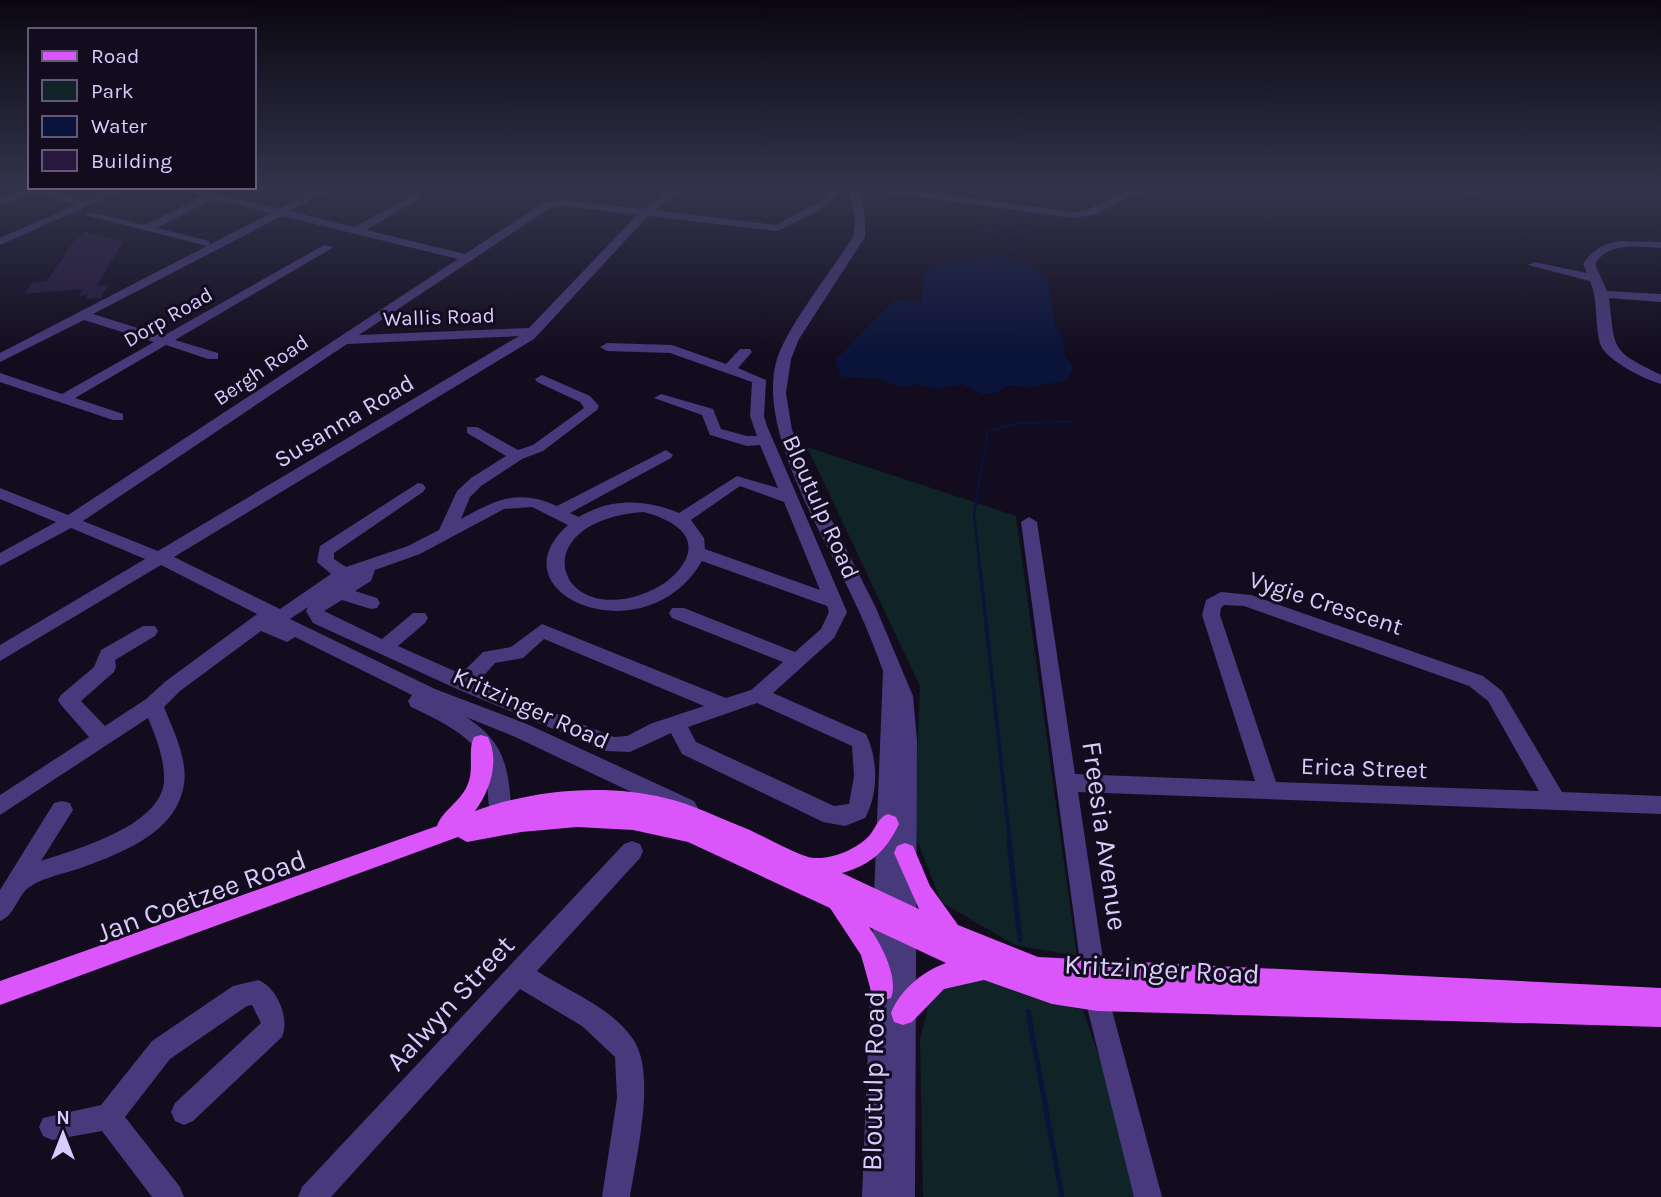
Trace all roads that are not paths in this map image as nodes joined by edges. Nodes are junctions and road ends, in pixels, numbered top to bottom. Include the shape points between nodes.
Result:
1 (220, 244) edge
2 (412, 244) edge
3 (489, 244) edge
4 (616, 244) edge
5 (855, 244) edge
6 (1661, 245) edge
7 (328, 247) dead end
8 (468, 258) junction
9 (1534, 265) dead end
10 (1595, 278) junction
11 (1602, 294) junction
12 (1661, 298) edge
13 (82, 315) junction
14 (535, 332) junction
15 (344, 340) junction
16 (164, 341) junction
17 (607, 347) dead end
18 (745, 352) dead end
19 (213, 356) dead end
20 (0, 358) edge
21 (728, 370) junction
22 (0, 377) edge
23 (542, 379) dead end
24 (1661, 380) edge
25 (661, 398) dead end
26 (63, 400) junction
27 (118, 417) dead end
28 (472, 430) dead end
29 (765, 440) junction
30 (666, 455) dead end
31 (517, 456) junction
32 (418, 488) dead end
33 (0, 493) edge
34 (792, 499) junction
35 (557, 513) junction
36 (681, 519) junction
37 (69, 522) junction
38 (1029, 522) dead end
39 (579, 524) junction
40 (446, 533) junction
41 (698, 553) junction
42 (159, 558) junction
43 (0, 560) edge
44 (370, 565) junction
45 (342, 572) junction
46 (826, 581) junction
47 (339, 592) junction
48 (808, 593) junction
49 (835, 602) junction
50 (371, 603) dead end
51 (678, 613) dead end
52 (419, 618) dead end
53 (270, 621) junction
54 (149, 631) dead end
55 (383, 647) junction
56 (0, 654) edge
57 (799, 661) junction
58 (891, 674) junction
59 (464, 684) junction
60 (758, 695) junction
61 (696, 696) junction
62 (153, 705) junction
63 (725, 706) junction
64 (684, 721) junction
65 (101, 736) junction
66 (481, 743) junction
67 (1066, 782) junction
68 (1269, 792) junction
69 (1555, 800) junction
70 (2, 801) edge
71 (1661, 805) edge
72 (62, 810) dead end
73 (500, 811) junction
74 (528, 821) junction
75 (887, 824) junction
76 (420, 845) junction
77 (762, 845) junction
78 (632, 851) dead end
79 (905, 853) junction
80 (810, 869) junction
81 (13, 881) edge
82 (824, 894) junction
83 (0, 910) edge
84 (895, 919) junction
85 (951, 932) junction
86 (996, 967) junction
87 (520, 975) junction
88 (1095, 986) junction
89 (882, 989) junction
90 (0, 993) edge
91 (1661, 1000) edge
92 (0, 1001) edge
93 (903, 1013) junction
94 (1661, 1016) edge
95 (184, 1112) dead end
96 (108, 1117) junction
97 (52, 1127) dead end
98 (170, 1197) edge
99 (312, 1197) edge
100 (616, 1197) edge
101 (876, 1197) edge
102 (901, 1197) edge
103 (1148, 1197) edge

1 - 13 street
2 - 8 street
3 - 8 street, Bergh Road
4 - 14 street, Susanna Road
5 - 58 street, Bloutulp Road via 793,339 784,359 779,393 785,430 867,608
6 - 10 street via 1609,246 1591,259
7 - 16 street, Dorp Road
8 - 15 street, Bergh Road
9 - 10 street
10 - 11 street
11 - 12 street
11 - 24 street via 1608,346 1625,362
13 - 16 street
13 - 20 street
14 - 15 street, Wallis Road
14 - 42 street, Susanna Road
15 - 37 street, Bergh Road
16 - 19 street
16 - 26 street, Dorp Road
17 - 21 street via 672,349
18 - 21 street
21 - 29 street via 760,382 757,416
22 - 26 street
23 - 31 street via 592,406 538,448
25 - 29 street via 708,412 715,432
26 - 27 street
28 - 31 street
29 - 34 street
30 - 35 street
31 - 40 street via 469,489
32 - 45 street via 326,550 325,562
33 - 37 street, Kritzinger Road
34 - 36 street via 737,481
34 - 46 street
35 - 39 street
35 - 40 street via 534,502 512,501
36 - 39 street via 643,507 610,511
36 - 41 street via 697,541
37 - 42 street, Kritzinger Road
37 - 43 street, Bergh Road
38 - 67 street, Freesia Avenue
39 - 41 street via 555,555 555,572 564,587 604,605 655,598 676,586 691,570
40 - 44 street
41 - 48 street
42 - 53 street, Kritzinger Road via 228,592 228,597
42 - 56 street, Susanna Road
44 - 45 street
44 - 47 street via 365,577
45 - 53 street
46 - 48 street
46 - 49 street
47 - 50 street
47 - 55 street via 318,606 316,614
48 - 49 street
49 - 57 street via 835,622
51 - 57 street
52 - 55 street
53 - 62 street via 173,686
53 - 66 street, Kritzinger Road via 440,712
53 - 77 street, Kritzinger Road via 428,694 520,730
54 - 65 street via 108,655 103,661 107,667 68,700
55 - 59 street
57 - 60 street
58 - 75 street, Bloutulp Road
58 - 79 street, Bloutulp Road via 903,696
59 - 61 street via 489,657 516,653 542,631
59 - 64 street via 613,745 630,744
60 - 63 street
60 - 64 street via 850,734 863,746 863,802 855,813 831,815 689,748
61 - 63 street
61 - 64 street
62 - 65 street
62 - 81 street via 170,750 174,783 172,797 155,821 135,835
63 - 64 street
65 - 70 street
66 - 73 street, Kritzinger Road via 496,765
66 - 76 main road via 484,768 470,803
67 - 68 street, Erica Street
67 - 88 street, Freesia Avenue
68 - 69 street, Erica Street
68 - 69 street, Vygie Crescent via 1210,615 1212,605 1221,598 1245,600 1476,681 1495,696
69 - 71 street, Erica Street
72 - 81 street
73 - 74 street, Kritzinger Road
73 - 76 main road, Kritzinger Road
73 - 77 main road, Kritzinger Road via 581,799 629,801 694,816
74 - 76 main road, Kritzinger Road
74 - 82 main road, Kritzinger Road via 603,819 687,832
75 - 80 main road via 883,838 862,856
75 - 84 street, Bloutulp Road
76 - 90 main road, Jan Coetzee Road
76 - 92 main road, Jan Coetzee Road
77 - 80 main road, Kritzinger Road
78 - 87 street, Aalwyn Street
79 - 84 street, Bloutulp Road
79 - 85 main road via 929,908
80 - 84 main road, Kritzinger Road
81 - 83 street
82 - 84 main road, Kritzinger Road
82 - 89 main road via 842,907 861,932
84 - 85 main road, Kritzinger Road
84 - 86 main road, Kritzinger Road
84 - 89 street
84 - 93 street, Bloutulp Road
85 - 86 main road, Kritzinger Road
86 - 88 main road, Kritzinger Road via 1039,979
86 - 93 main road via 940,976
87 - 99 street, Aalwyn Street
87 - 100 street via 603,1028 626,1050 630,1097
88 - 91 main road, Kritzinger Road
88 - 94 main road, Kritzinger Road
88 - 103 street, Freesia Avenue
89 - 101 street
93 - 102 street, Bloutulp Road
95 - 96 street via 273,1028 258,992 242,995 161,1050
96 - 97 street
96 - 98 street

